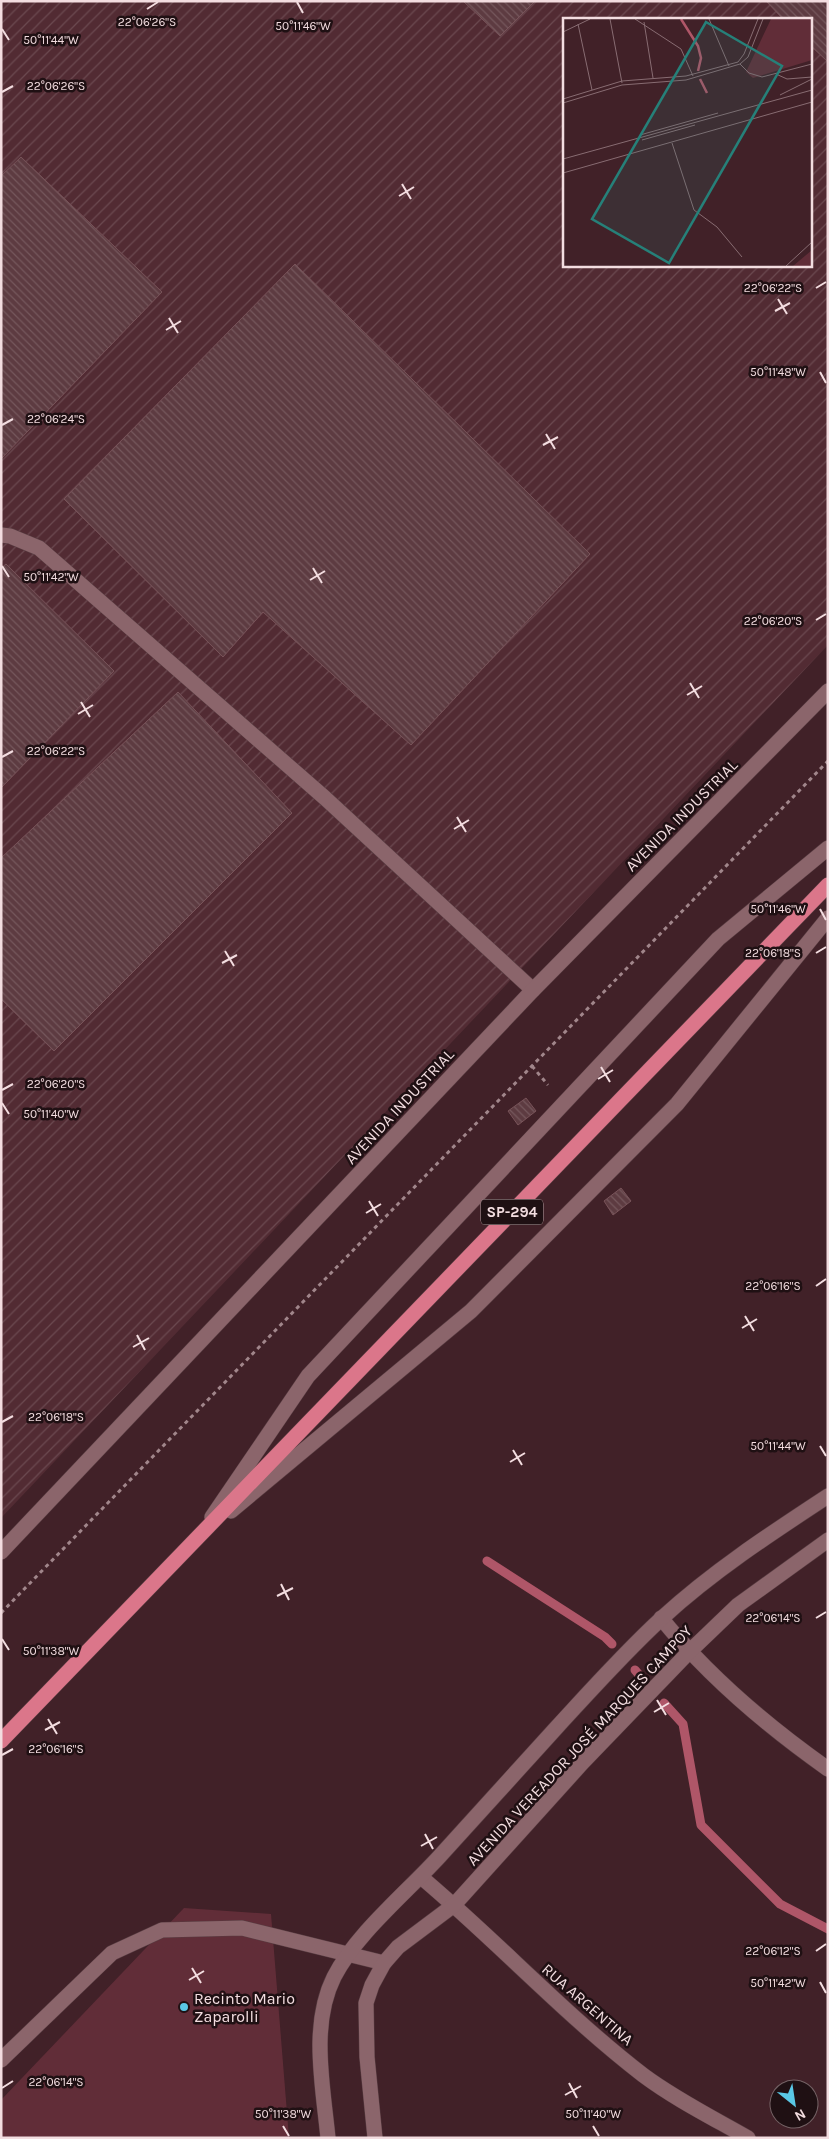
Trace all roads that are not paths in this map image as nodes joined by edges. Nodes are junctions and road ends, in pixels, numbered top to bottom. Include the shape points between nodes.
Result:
1 (1, 536) edge
2 (828, 692) edge
3 (828, 848) edge
4 (828, 885) edge
5 (828, 918) edge
6 (533, 990) junction
7 (828, 1496) edge
8 (197, 1539) junction
9 (828, 1540) edge
10 (1, 1552) edge
11 (662, 1618) junction
12 (689, 1652) junction
13 (23, 1720) junction
14 (1, 1741) edge
15 (1, 1747) edge
16 (828, 1769) edge
17 (421, 1877) junction
18 (454, 1905) junction
19 (349, 1954) junction
20 (384, 1963) junction
21 (7, 2049) edge
22 (1, 2060) edge
23 (328, 2138) edge
24 (375, 2138) edge
25 (748, 2138) edge

1 - 6 street via 10,536 47,554 325,798
2 - 6 street, AVENIDA INDUSTRIAL
3 - 8 street via 718,939 308,1376
4 - 8 highway, SP-294
5 - 8 street via 677,1104 470,1311
6 - 10 street, AVENIDA INDUSTRIAL
7 - 11 street, AVENIDA VEREADOR JOSÉ MARQUES CAMPOY via 717,1572
8 - 13 highway, SP-294
9 - 12 street, AVENIDA VEREADOR JOSÉ MARQUES CAMPOY via 738,1605
11 - 12 street
11 - 17 street, AVENIDA VEREADOR JOSÉ MARQUES CAMPOY via 592,1689
12 - 16 street via 782,1736
12 - 18 street, AVENIDA VEREADOR JOSÉ MARQUES CAMPOY via 583,1762
13 - 14 highway, SP-294
13 - 15 highway, SP-294
17 - 18 street, RUA ARGENTINA
17 - 19 street, AVENIDA VEREADOR JOSÉ MARQUES CAMPOY
18 - 20 street, AVENIDA VEREADOR JOSÉ MARQUES CAMPOY via 398,1947
18 - 25 street, RUA ARGENTINA via 602,2042 645,2076
19 - 20 street
19 - 21 street via 242,1928 162,1930 112,1953
19 - 23 street, AVENIDA VEREADOR JOSÉ MARQUES CAMPOY via 334,1976 325,2001 322,2024 320,2053
20 - 24 street, AVENIDA VEREADOR JOSÉ MARQUES CAMPOY via 366,2003 367,2058
21 - 22 street

